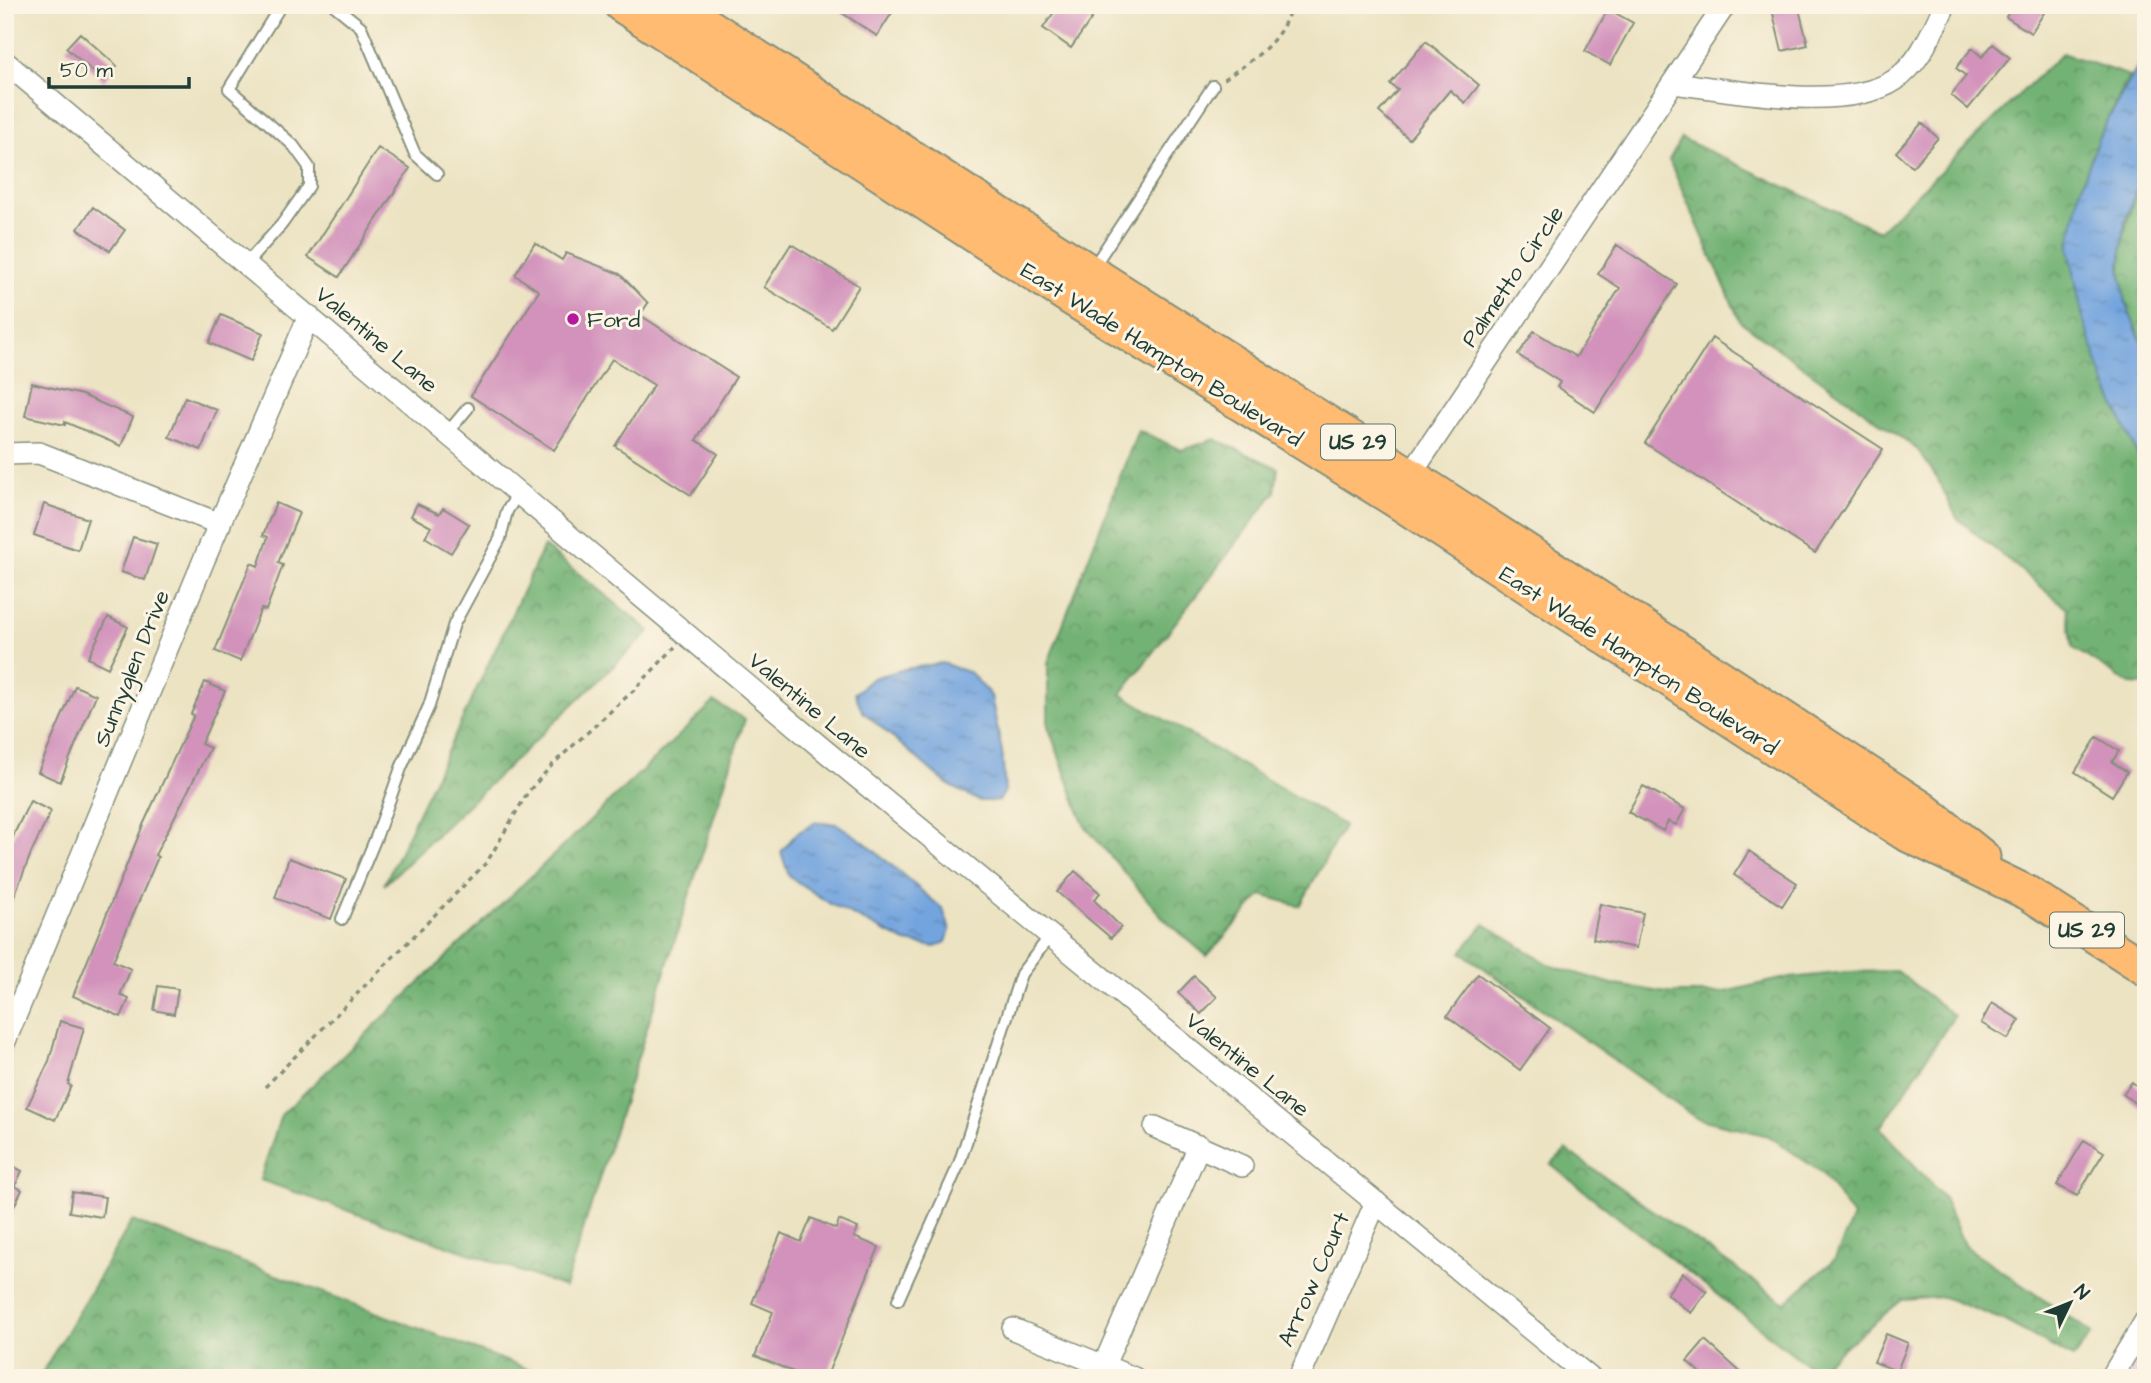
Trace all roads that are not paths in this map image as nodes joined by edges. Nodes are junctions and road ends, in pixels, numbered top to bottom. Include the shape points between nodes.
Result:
1 (281, 5) edge
2 (334, 5) edge
3 (621, 5) edge
4 (677, 5) edge
5 (1725, 5) edge
6 (1945, 5) edge
7 (6, 64) edge
8 (1673, 83) junction
9 (1213, 86) road end
10 (437, 174) dead end
11 (246, 264) junction
12 (1090, 272) junction
13 (309, 316) junction
14 (468, 408) dead end
15 (448, 432) junction
16 (5, 454) edge
17 (1402, 488) junction
18 (519, 492) junction
19 (220, 524) junction
20 (342, 919) dead end
21 (1050, 936) junction
22 (2146, 969) edge
23 (5, 1041) edge
24 (1155, 1127) dead end
25 (1199, 1146) junction
26 (1242, 1166) dead end
27 (1376, 1202) junction
28 (898, 1300) dead end
29 (2146, 1320) edge
30 (1013, 1329) dead end
31 (1104, 1365) junction
32 (1134, 1378) edge
33 (1298, 1378) edge
34 (1590, 1378) edge
35 (2111, 1378) edge

1 - 11 lane via 229,89 293,145 309,167 309,186
2 - 10 lane via 362,27 415,154
3 - 17 main road, East Wade Hampton Boulevard / US 29 via 1072,299
4 - 12 main road, East Wade Hampton Boulevard / US 29
5 - 8 street, Palmetto Circle
6 - 8 street via 1914,63 1874,91 1849,96 1760,94
7 - 11 street, Valentine Lane
8 - 17 street, Palmetto Circle
9 - 12 lane
11 - 13 street, Valentine Lane
12 - 17 main road, East Wade Hampton Boulevard / US 29
13 - 15 street, Valentine Lane
13 - 19 street, Sunnyglen Drive
14 - 15 lane
15 - 18 street, Valentine Lane
16 - 19 street via 39,453
17 - 22 main road, East Wade Hampton Boulevard / US 29 via 1791,741 1922,808 2028,893
18 - 20 lane via 507,511 500,539 454,624 429,706
18 - 21 street, Valentine Lane
19 - 23 street, Sunnyglen Drive
21 - 27 street, Valentine Lane
21 - 28 lane via 1021,974 959,1164
24 - 25 street
25 - 26 street
25 - 31 street
27 - 33 street, Arrow Court
27 - 34 street, Valentine Lane
29 - 35 street
30 - 31 street
31 - 32 street

